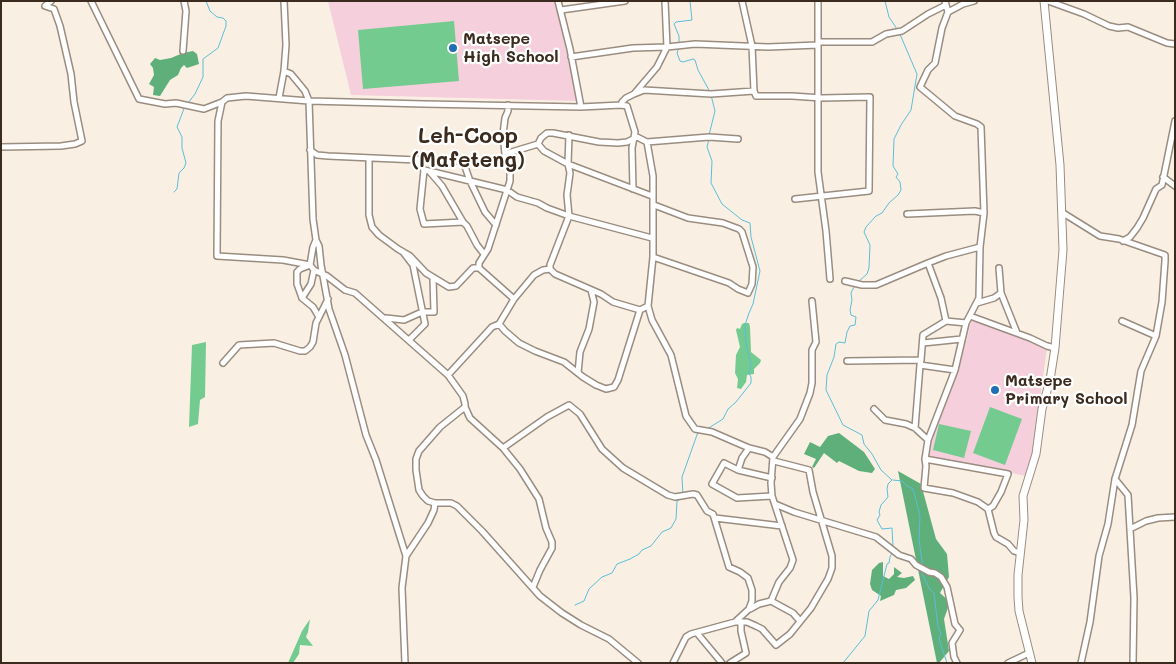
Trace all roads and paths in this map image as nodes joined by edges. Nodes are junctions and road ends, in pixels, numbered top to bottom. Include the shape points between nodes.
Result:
1 (51, 1) edge
2 (91, 1) edge
3 (184, 1) edge
4 (284, 1) edge
5 (558, 1) edge
6 (625, 1) edge
7 (665, 1) edge
8 (742, 1) edge
9 (818, 1) edge
10 (974, 1) edge
11 (1044, 1) edge
12 (1048, 1) edge
13 (946, 3) edge
14 (561, 10) junction
15 (948, 12) junction
16 (818, 44) junction
17 (1175, 44) edge
18 (752, 46) junction
19 (667, 47) junction
20 (184, 51) dead end
21 (571, 57) junction
22 (284, 71) junction
23 (754, 91) junction
24 (634, 94) junction
25 (279, 98) junction
26 (817, 98) junction
27 (309, 100) junction
28 (222, 102) junction
29 (508, 105) junction
30 (621, 105) junction
31 (581, 106) junction
32 (1175, 121) edge
33 (569, 136) junction
34 (634, 139) junction
35 (738, 140) dead end
36 (647, 142) junction
37 (538, 144) junction
38 (1, 148) edge
39 (310, 150) junction
40 (505, 154) junction
41 (369, 158) junction
42 (417, 160) junction
43 (568, 164) junction
44 (426, 170) junction
45 (1163, 177) junction
46 (470, 181) junction
47 (1175, 186) edge
48 (633, 189) junction
49 (507, 190) junction
50 (652, 196) junction
51 (820, 196) junction
52 (796, 199) dead end
53 (654, 205) junction
54 (984, 213) junction
55 (1063, 213) junction
56 (907, 214) dead end
57 (569, 216) junction
58 (463, 222) junction
59 (496, 225) junction
60 (652, 238) junction
61 (316, 240) junction
62 (1123, 241) junction
63 (980, 247) junction
64 (403, 251) junction
65 (484, 254) junction
66 (653, 257) junction
67 (928, 263) junction
68 (310, 265) junction
69 (479, 268) junction
70 (999, 268) dead end
71 (550, 269) junction
72 (314, 270) junction
73 (323, 275) junction
74 (433, 278) junction
75 (830, 279) dead end
76 (844, 281) dead end
77 (340, 287) junction
78 (326, 288) junction
79 (591, 290) junction
80 (1001, 293) junction
81 (302, 298) junction
82 (328, 298) junction
83 (514, 299) junction
84 (812, 301) dead end
85 (976, 304) junction
86 (648, 306) junction
87 (640, 310) junction
88 (422, 312) junction
89 (381, 316) junction
90 (970, 316) junction
91 (319, 317) junction
92 (946, 321) junction
93 (1122, 321) dead end
94 (966, 323) junction
95 (499, 324) junction
96 (1017, 333) junction
97 (1156, 336) junction
98 (962, 339) junction
99 (409, 340) junction
100 (923, 343) junction
101 (1055, 348) junction
102 (847, 361) dead end
103 (222, 363) dead end
104 (920, 363) junction
105 (955, 370) junction
106 (578, 373) junction
107 (448, 375) junction
108 (464, 407) junction
109 (874, 409) dead end
110 (915, 428) junction
111 (932, 431) junction
112 (921, 433) junction
113 (928, 440) junction
114 (503, 448) junction
115 (749, 448) junction
116 (773, 459) junction
117 (925, 459) junction
118 (738, 470) junction
119 (772, 478) junction
120 (1114, 479) junction
121 (772, 496) junction
122 (435, 503) junction
123 (775, 504) junction
124 (988, 508) junction
125 (1175, 517) edge
126 (715, 518) junction
127 (822, 520) junction
128 (782, 526) junction
129 (1130, 529) junction
130 (1020, 554) junction
131 (406, 556) junction
132 (533, 587) junction
133 (771, 601) junction
134 (750, 609) junction
135 (800, 621) junction
136 (738, 622) junction
137 (697, 633) junction
138 (1029, 653) junction
139 (406, 663) edge
140 (638, 663) edge
141 (672, 663) edge
142 (722, 663) edge
143 (730, 663) edge
144 (956, 663) edge
145 (1008, 663) edge
146 (1032, 663) edge
147 (1081, 663) edge
148 (1133, 663) edge

1 - 38 street via 45,6 54,9 60,26 82,141 61,146
2 - 28 street via 139,99 204,109
3 - 20 street
4 - 22 street
5 - 14 street
6 - 14 street
7 - 19 street
8 - 18 street
9 - 16 street
10 - 15 street
11 - 55 street
12 - 17 street via 1109,26 1128,27
13 - 15 street
13 - 16 street via 902,31 886,34 872,42
14 - 21 street
15 - 54 street via 934,63 920,87 955,116 981,127
16 - 18 street
16 - 26 street
18 - 19 street via 695,44
18 - 23 street
19 - 21 street via 633,48
19 - 24 street via 657,66
21 - 31 street
22 - 25 street
22 - 27 street via 291,74
23 - 24 street via 711,94 644,90
23 - 26 street via 756,96
24 - 30 street
25 - 27 street
25 - 28 street via 246,96 227,98
26 - 51 street
26 - 51 street via 870,97 869,192
27 - 29 street
27 - 39 street
28 - 68 street via 218,121 217,256
29 - 31 street
29 - 40 street via 503,134
30 - 31 street
30 - 34 street via 627,106
32 - 45 street
33 - 34 street via 609,142
33 - 37 street via 547,133
33 - 43 street
34 - 36 street via 637,137
34 - 48 street
35 - 36 street via 709,137
36 - 50 street
37 - 40 street
37 - 43 street via 544,152
39 - 41 street via 323,156
39 - 61 street
40 - 49 street via 510,168
41 - 42 street
41 - 64 street via 370,222 379,235
42 - 44 street
42 - 46 street via 463,161
43 - 48 street
43 - 57 street
44 - 46 street
44 - 58 street via 442,186
44 - 58 street via 420,209 424,224
45 - 47 street
45 - 62 street via 1162,185 1152,196 1143,218
46 - 49 street
46 - 59 street via 485,212
48 - 50 street
49 - 57 street
49 - 59 street
50 - 53 street
51 - 52 street
51 - 75 street
53 - 60 street
53 - 66 street via 688,218 739,229 753,267 752,284 748,293 729,283
54 - 56 street
54 - 63 street
55 - 62 street via 1100,236
55 - 101 street
57 - 60 street
57 - 71 street
58 - 65 street
59 - 65 street
60 - 66 street
61 - 68 street
61 - 73 street
62 - 97 street via 1165,255
63 - 67 street
63 - 85 street via 979,298
64 - 74 street
64 - 88 street via 413,265
65 - 69 street
66 - 86 street
67 - 76 street via 876,285
67 - 92 street
68 - 72 street
68 - 81 street via 297,272
69 - 74 street via 473,268 456,286 449,287
69 - 83 street
70 - 80 street
71 - 79 street
71 - 83 street via 534,275
72 - 73 street
72 - 81 street via 311,284
73 - 77 street
73 - 78 street
74 - 88 street via 434,312
77 - 78 street
77 - 89 street via 355,292
78 - 82 street
79 - 87 street via 613,302
79 - 106 street via 594,302 580,352
80 - 85 street
80 - 96 street
81 - 91 street
82 - 91 street
82 - 131 street via 366,435
83 - 95 street
84 - 116 street via 816,342 812,350 810,393 800,419
85 - 90 street
86 - 87 street
86 - 115 street via 671,355 686,416 691,424 695,429 712,432
87 - 106 street via 614,387 606,389
88 - 89 street via 404,320
88 - 99 street via 425,324
89 - 99 street
90 - 94 street
90 - 96 street
91 - 103 street via 313,342 305,351 274,343 239,345
92 - 94 street
92 - 100 street via 923,335
93 - 97 street
94 - 98 street
95 - 106 street via 519,343 564,362
95 - 107 street via 492,327
96 - 101 street
97 - 120 street via 1141,370 1132,425
98 - 100 street
98 - 105 street
99 - 107 street
100 - 104 street
101 - 130 street via 1036,454 1023,496
102 - 104 street
104 - 105 street
104 - 110 street
105 - 111 street
107 - 108 street via 463,396
108 - 114 street via 470,418
108 - 122 street via 440,427 416,459 419,490 428,501
109 - 110 street via 885,420
110 - 112 street
111 - 112 street
111 - 113 street
112 - 113 street
113 - 117 street
114 - 126 street via 569,404 580,414 602,449 623,468 668,495 697,495
114 - 132 street via 539,499 552,542
115 - 116 street via 765,452
115 - 118 street
116 - 119 street
116 - 127 street via 809,470
117 - 124 street via 924,488 953,493
117 - 124 street via 1008,474 993,506
118 - 119 street
118 - 121 street via 724,463 712,484 737,498
119 - 121 street
120 - 129 street via 1128,495
120 - 147 street
121 - 123 street
122 - 131 street via 428,523
122 - 132 street via 457,506
123 - 127 street
123 - 128 street
124 - 130 street via 996,537
125 - 129 street via 1146,521
126 - 128 street
126 - 134 street via 729,567 748,578 752,590
127 - 135 street via 832,568 811,608
127 - 144 street via 876,537 899,555 941,577 947,587 955,624 960,630 952,643
128 - 133 street via 793,560
129 - 148 street
130 - 138 street via 1019,611
131 - 139 street via 402,588
132 - 140 street via 562,613 609,639
133 - 134 street
133 - 135 street
134 - 136 street
135 - 136 street via 776,645 762,629 747,622
136 - 137 street
136 - 143 street via 746,653
137 - 141 street via 686,637
137 - 142 street
138 - 145 street
138 - 146 street

